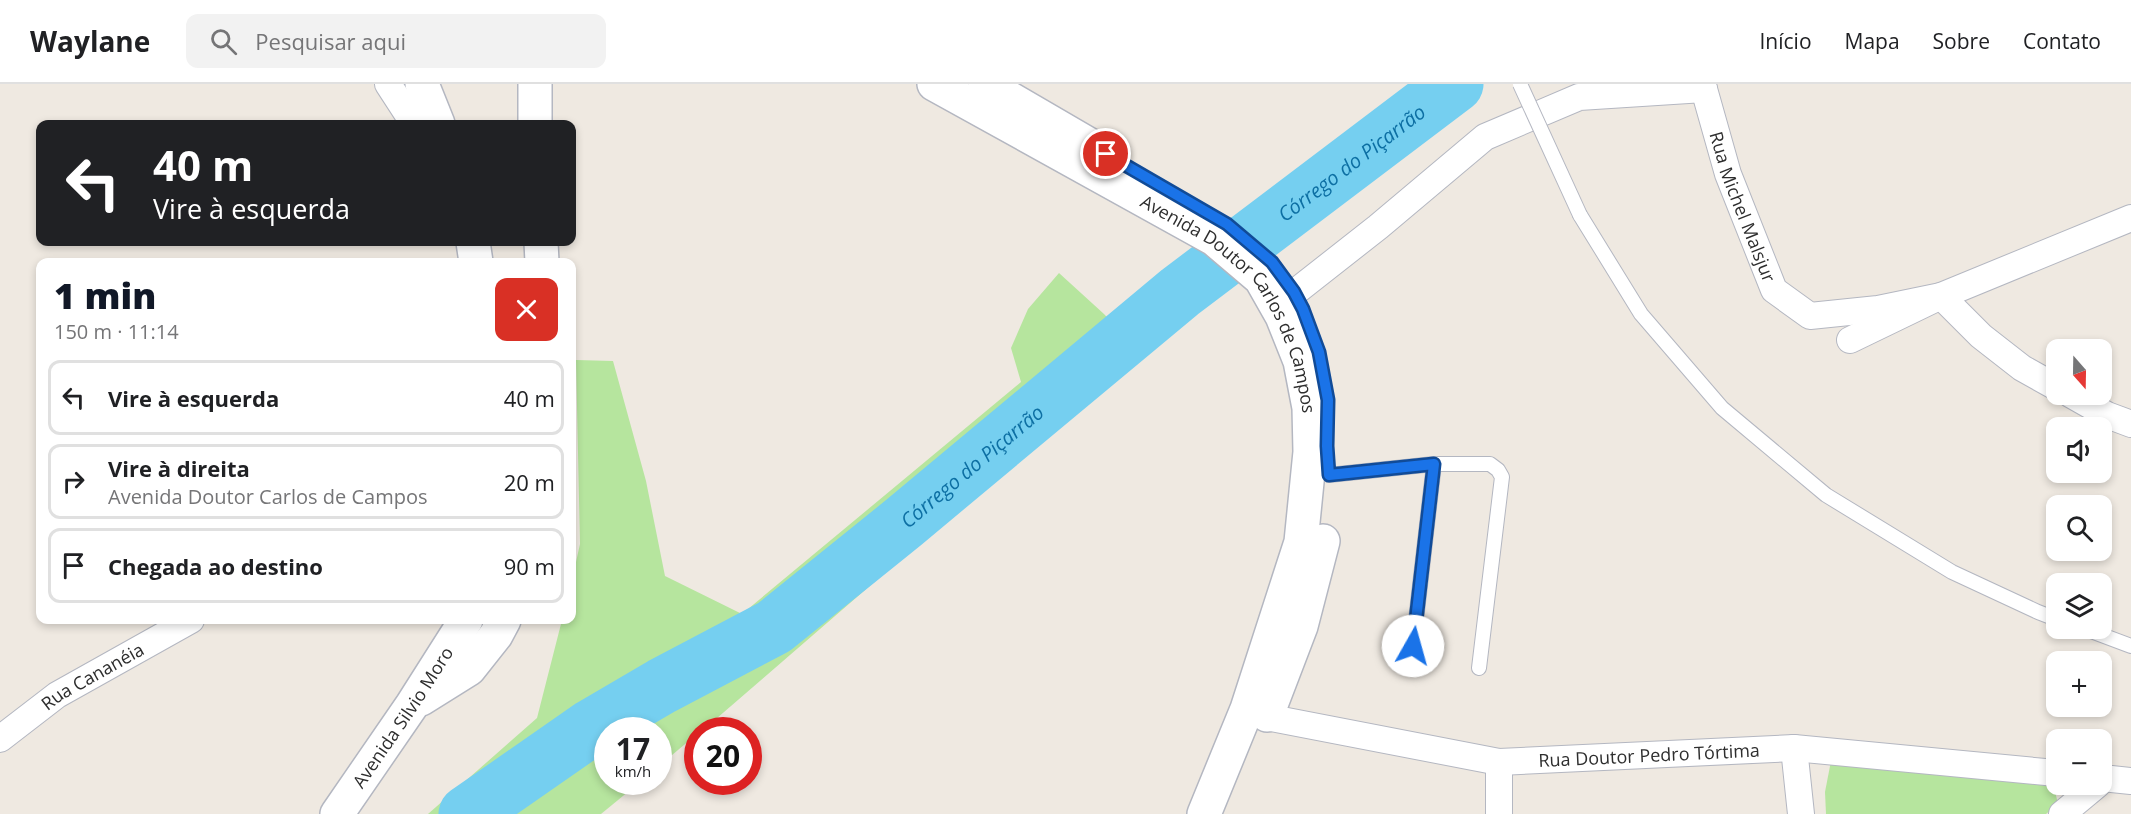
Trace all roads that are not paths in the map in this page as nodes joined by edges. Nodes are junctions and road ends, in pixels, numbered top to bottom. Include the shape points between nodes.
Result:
1 (388, 84) edge
2 (422, 84) edge
3 (535, 84) edge
4 (934, 84) edge
5 (985, 84) edge
6 (1520, 84) edge
7 (1705, 86) edge
8 (411, 120) edge
9 (436, 120) edge
10 (535, 120) edge
11 (2131, 218) edge
12 (1221, 232) junction
13 (1266, 271) junction
14 (1294, 292) junction
15 (1941, 296) junction
16 (1850, 340) dead end
17 (2046, 381) edge
18 (2089, 405) edge
19 (2131, 424) edge
20 (1434, 464) junction
21 (1329, 475) junction
22 (2046, 615) edge
23 (184, 624) edge
24 (462, 624) edge
25 (502, 624) edge
26 (2112, 639) edge
27 (1413, 646) dead end
28 (2131, 646) edge
29 (1479, 668) dead end
30 (412, 705) junction
31 (1256, 713) junction
32 (0, 739) edge
33 (1794, 748) junction
34 (1499, 762) junction
35 (2046, 772) edge
36 (2112, 781) edge
37 (2131, 781) edge
38 (2085, 795) edge
39 (337, 814) edge
40 (1204, 814) edge
41 (1228, 814) edge
42 (1499, 814) edge
43 (1801, 814) edge
44 (2062, 814) edge

1 - 8 street
2 - 9 main road
3 - 10 main road
4 - 12 main road, Avenida Doutor Carlos de Campos
5 - 12 main road, Avenida Doutor Carlos de Campos
6 - 22 lane, bridge via 1580,215 1641,314 1722,408 1826,495 1952,572
7 - 14 street via 1580,97 1485,137 1369,235
7 - 15 street, Rua Michel Malsjur via 1728,174 1774,290 1810,316 1878,309
11 - 15 street
12 - 13 main road, Avenida Doutor Carlos de Campos
13 - 14 main road, Avenida Doutor Carlos de Campos
13 - 31 main road, Avenida Doutor Carlos de Campos via 1300,361 1309,408 1310,452 1301,542
14 - 21 main road, Avenida Doutor Carlos de Campos via 1319,352 1328,400
15 - 16 street
15 - 17 street via 1981,336
18 - 19 street
20 - 21 lane
20 - 27 lane
20 - 29 lane via 1490,464 1502,477
21 - 31 main road, Avenida Doutor Carlos de Campos via 1323,541 1301,626
23 - 32 street, Rua Cananéia via 57,695
24 - 30 main road, Avenida Silvio Moro
25 - 30 main road via 469,669
26 - 28 lane
30 - 39 main road, Avenida Silvio Moro
31 - 34 street, Rua Doutor Pedro Tórtima
31 - 40 main road, Avenida Doutor Carlos de Campos
31 - 41 main road, Avenida Doutor Carlos de Campos
33 - 34 street, Rua Doutor Pedro Tórtima
33 - 35 street, Rua Doutor Pedro Tórtima
33 - 43 street
34 - 42 street
36 - 37 street
38 - 44 street

